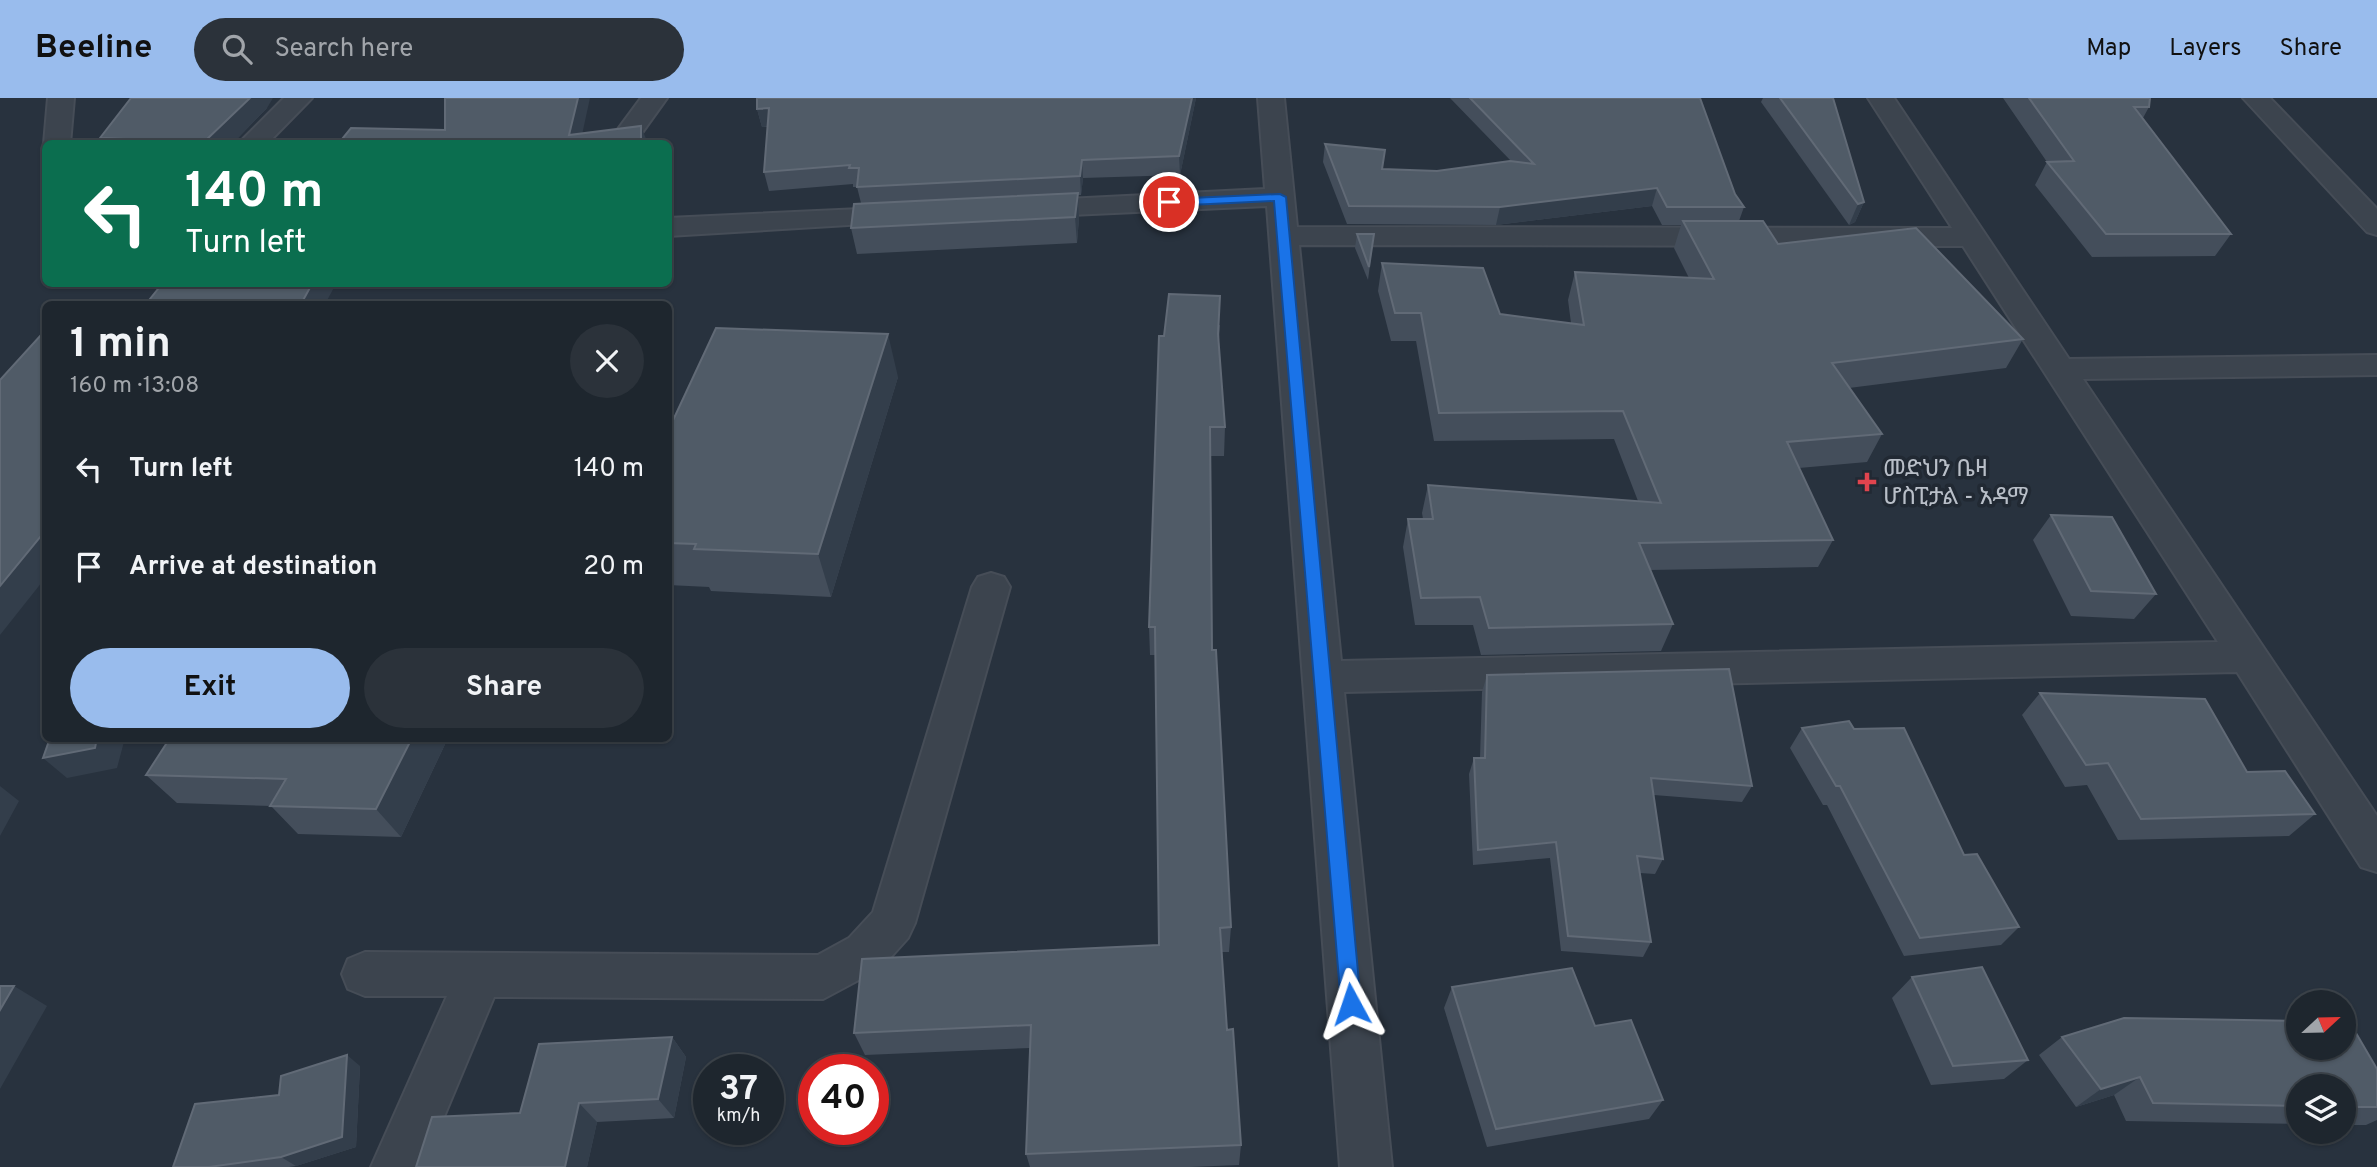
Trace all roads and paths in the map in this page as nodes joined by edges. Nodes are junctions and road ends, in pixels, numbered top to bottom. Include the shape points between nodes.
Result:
1 (61, 98) edge
2 (299, 98) edge
3 (654, 98) edge
4 (1271, 98) edge
5 (1881, 98) edge
6 (2256, 98) edge
7 (57, 140) edge
8 (255, 140) edge
9 (623, 140) edge
10 (1280, 197) junction
11 (1002, 211) edge
12 (932, 214) edge
13 (2377, 226) edge
14 (672, 227) edge
15 (1283, 236) junction
16 (1972, 237) junction
17 (2377, 365) edge
18 (2059, 369) junction
19 (991, 587) dead end
20 (2248, 657) junction
21 (1322, 677) junction
22 (2377, 853) edge
23 (365, 974) dead end
24 (480, 975) junction
25 (397, 1167) edge
26 (1366, 1167) edge

1 - 7 street
2 - 8 street
3 - 9 street
4 - 10 street
5 - 16 street
6 - 13 street
10 - 11 street
10 - 15 street
12 - 14 street
15 - 16 street
15 - 21 street
16 - 18 street
17 - 18 street
18 - 20 street
19 - 24 street via 892,923 865,953 823,977
20 - 21 street
20 - 22 street
21 - 26 street
23 - 24 street
24 - 25 street

